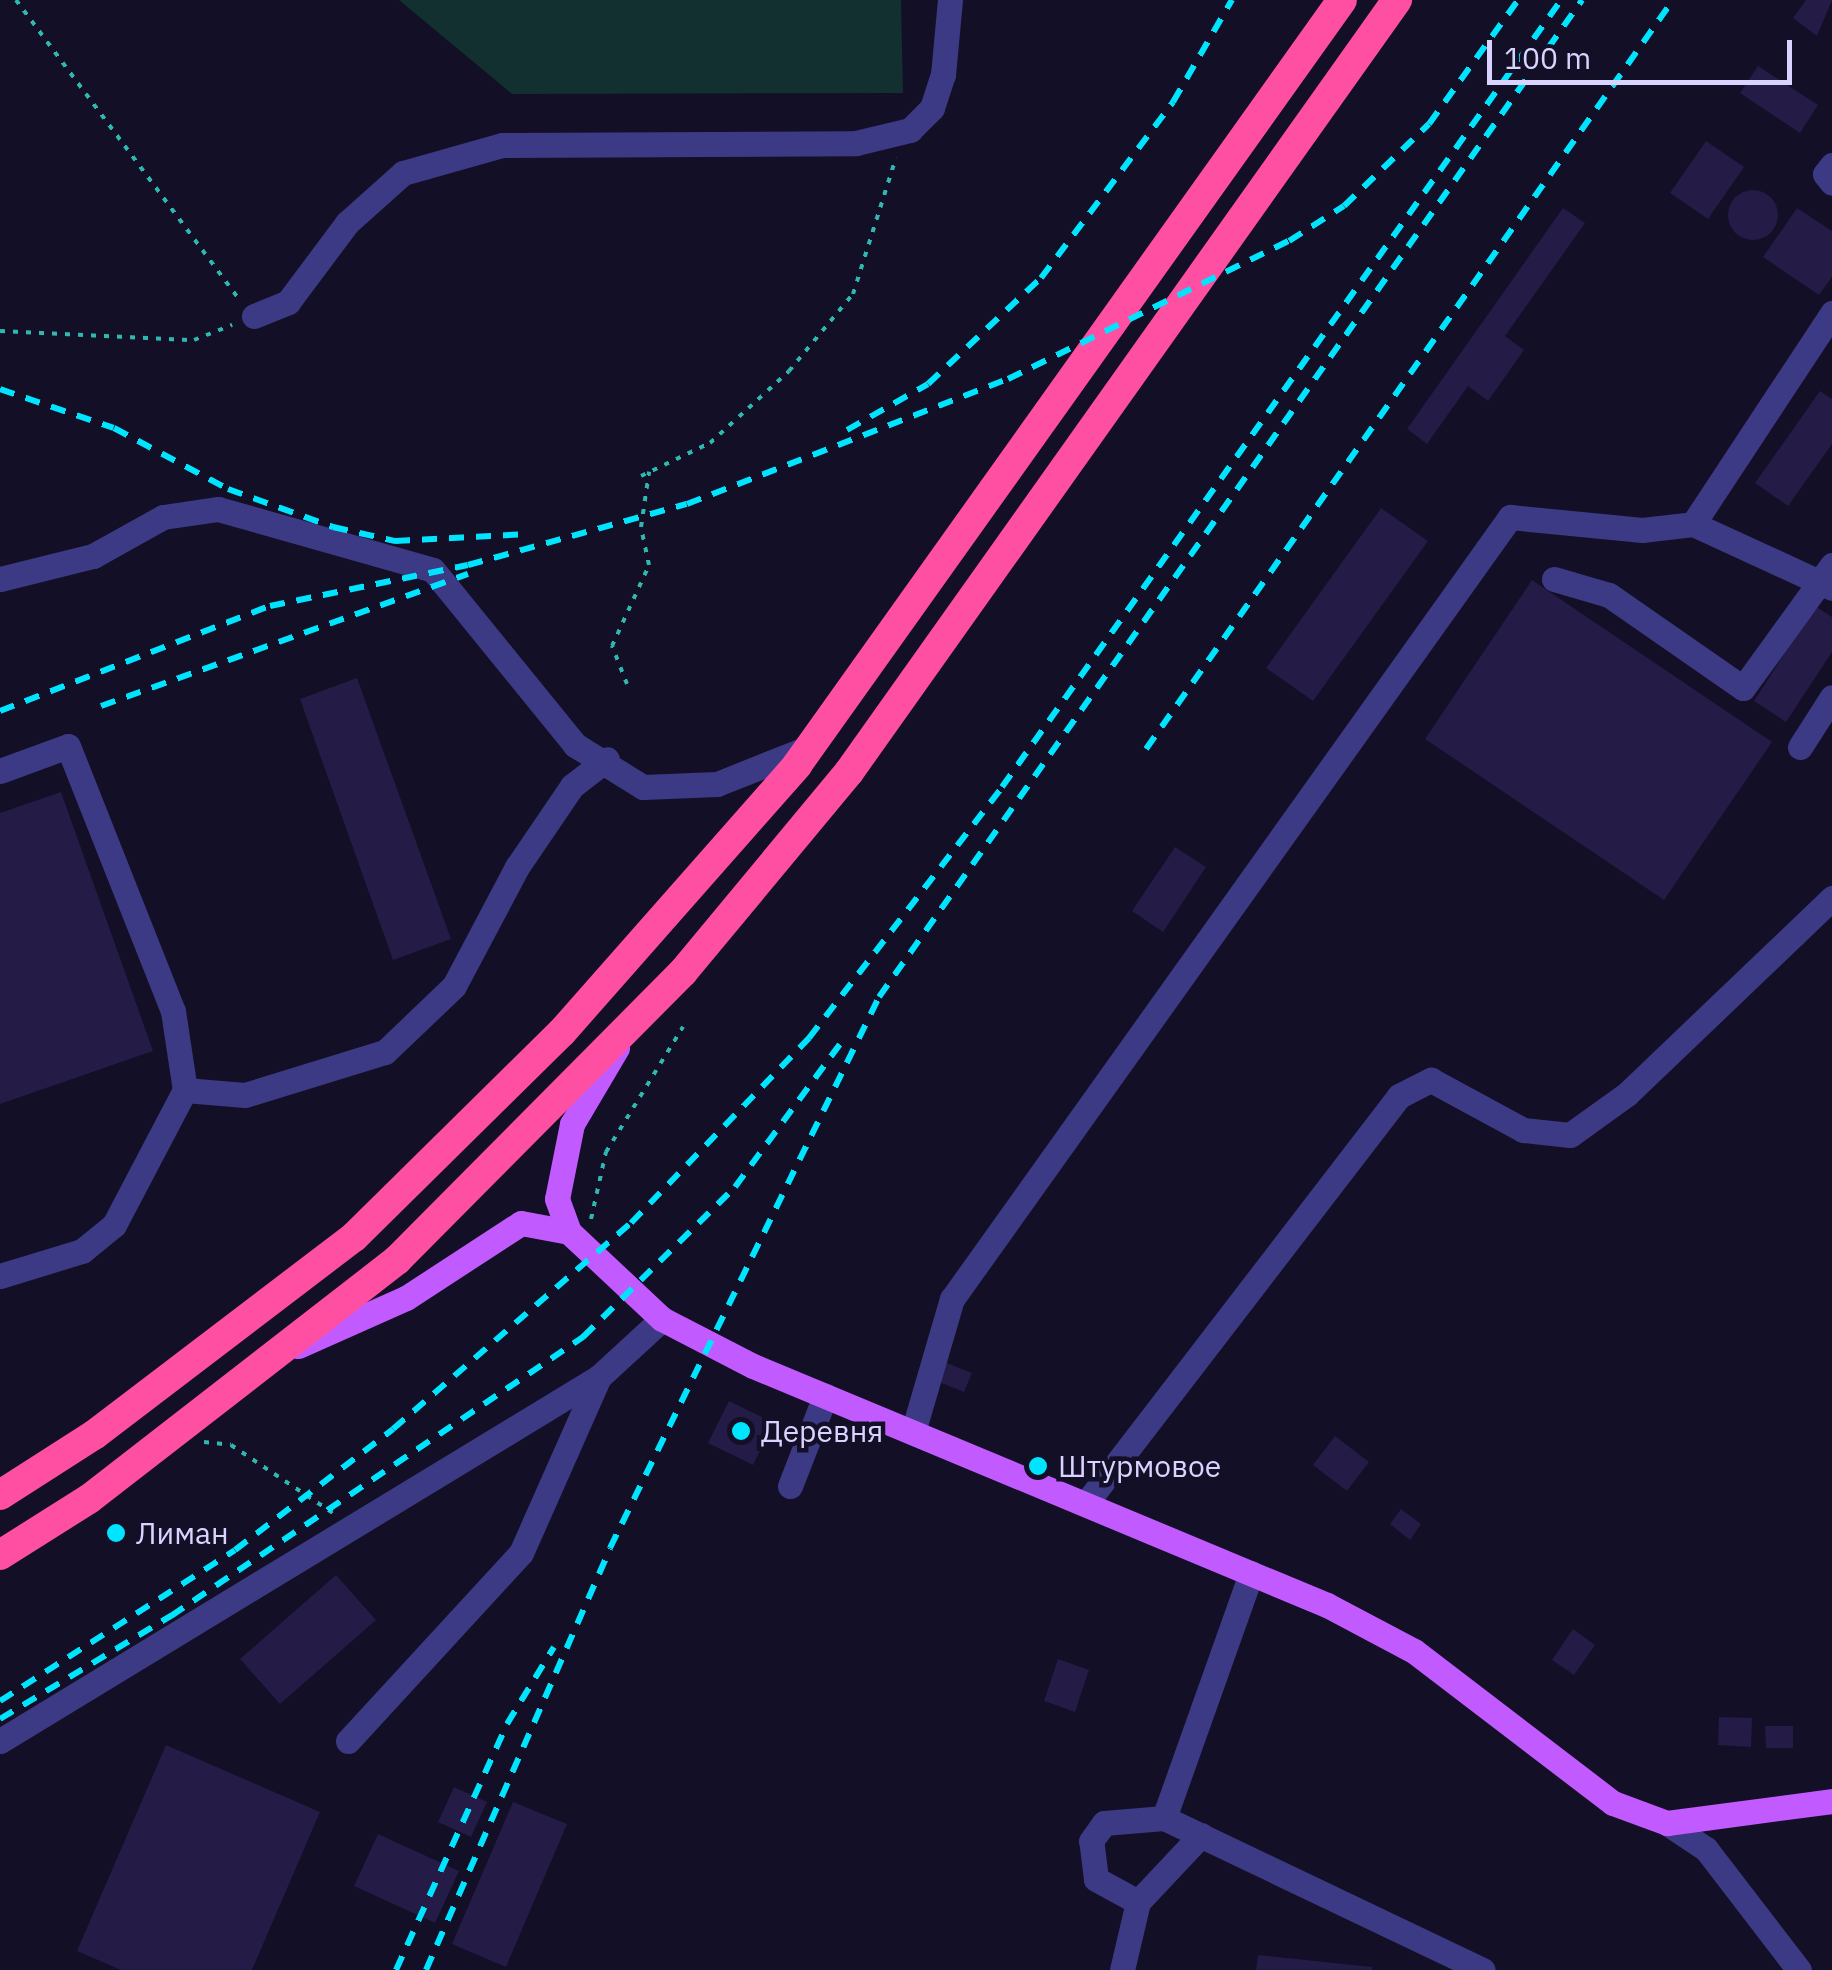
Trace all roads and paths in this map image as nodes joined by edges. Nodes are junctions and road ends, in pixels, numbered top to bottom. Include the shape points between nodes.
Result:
1 (16, 0) edge
2 (950, 0) edge
3 (1342, 0) edge
4 (1397, 0) edge
5 (904, 132) junction
6 (1832, 165) edge
7 (1832, 184) edge
8 (1832, 314) edge
9 (254, 316) junction
10 (0, 330) edge
11 (649, 472) junction
12 (642, 476) dead end
13 (1693, 524) junction
14 (0, 579) edge
15 (1554, 579) dead end
16 (1828, 579) edge
17 (626, 684) dead end
18 (1832, 697) edge
19 (810, 747) junction
20 (1800, 747) dead end
21 (607, 759) junction
22 (0, 771) edge
23 (1832, 898) edge
24 (683, 1027) dead end
25 (627, 1031) junction
26 (184, 1090) junction
27 (577, 1240) junction
28 (0, 1276) edge
29 (662, 1319) junction
30 (265, 1360) junction
31 (599, 1377) junction
32 (826, 1396) junction
33 (913, 1432) junction
34 (194, 1441) dead end
35 (790, 1486) dead end
36 (0, 1495) edge
37 (1087, 1502) junction
38 (351, 1526) junction
39 (0, 1555) edge
40 (1251, 1573) junction
41 (0, 1741) edge
42 (348, 1742) dead end
43 (1832, 1801) edge
44 (1164, 1818) junction
45 (1667, 1823) junction
46 (1201, 1834) junction
47 (1138, 1902) junction
48 (1122, 1970) edge
49 (1482, 1970) edge
50 (1799, 1970) edge

1 - 9 path
2 - 5 street via 932,108
3 - 19 highway
4 - 25 highway via 850,772
5 - 9 street via 856,143 484,150 403,173 347,222 288,302
5 - 11 path via 853,294 790,371 710,442
6 - 7 street via 1826,174
8 - 13 street
9 - 10 path via 194,340
11 - 12 path
11 - 17 path via 641,527 649,564 612,646
13 - 16 street
13 - 33 street via 1642,530 1510,517 952,1298
14 - 21 street via 94,556 163,517 218,509 362,547 433,570 575,745
15 - 16 street via 1609,595 1743,688
18 - 20 street
19 - 21 street via 738,779 660,790
19 - 36 highway via 562,1032 354,1237 94,1435
21 - 26 street via 572,786 517,867 454,986 385,1052 245,1095
22 - 26 street via 68,746 174,1011
23 - 37 street via 1628,1094 1570,1135 1523,1130 1431,1080 1398,1096
24 - 27 path via 606,1152
25 - 27 main road via 572,1124 558,1165 557,1198
25 - 30 highway via 397,1260
26 - 28 street via 114,1225 82,1252
27 - 29 main road
27 - 30 main road via 521,1223 406,1298
29 - 31 street
29 - 32 main road
30 - 39 highway via 89,1499
31 - 38 street
31 - 42 street via 521,1553
32 - 33 main road
32 - 35 street
33 - 37 main road
34 - 38 path via 230,1445
37 - 40 main road
38 - 41 street
40 - 44 street
40 - 45 main road via 1414,1651 1562,1770
43 - 45 main road
44 - 46 street
44 - 47 street via 1104,1823 1091,1841 1096,1879
45 - 50 street via 1706,1849
46 - 47 street
46 - 49 street
47 - 48 street

